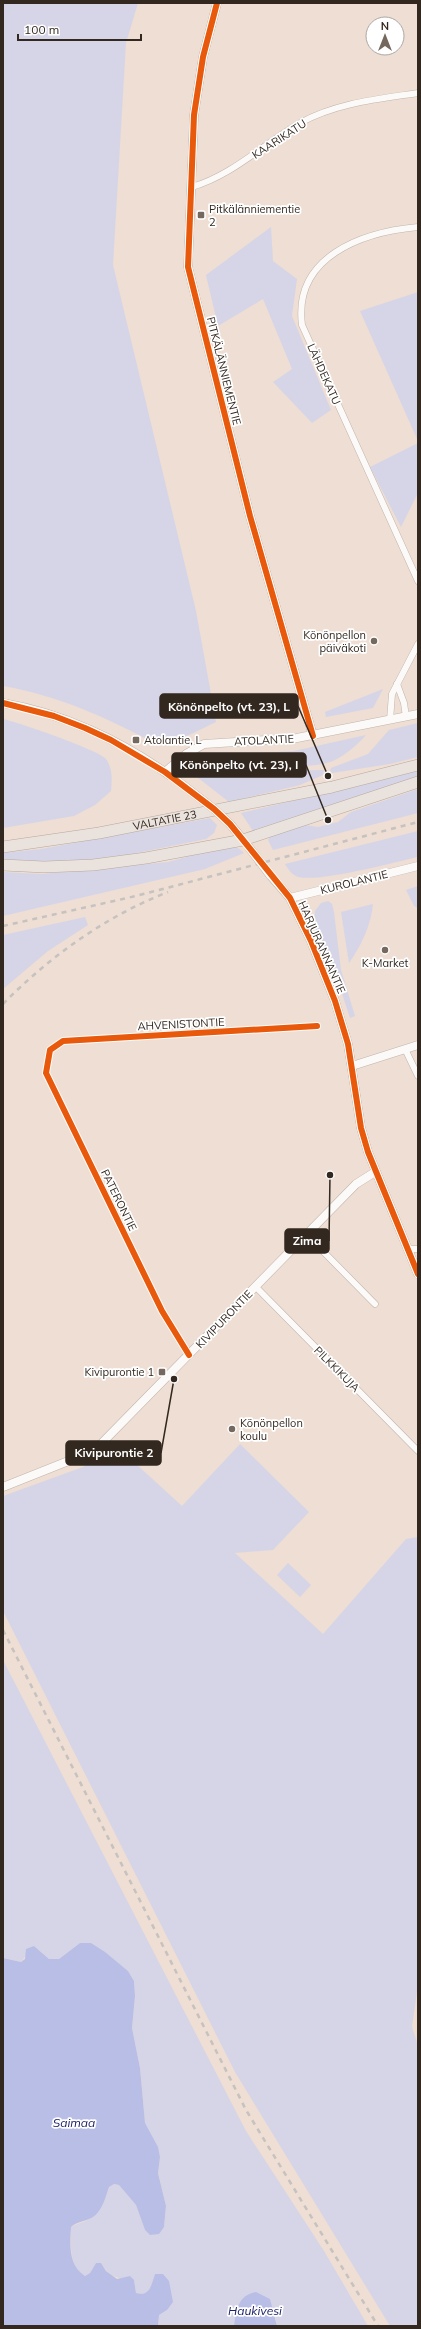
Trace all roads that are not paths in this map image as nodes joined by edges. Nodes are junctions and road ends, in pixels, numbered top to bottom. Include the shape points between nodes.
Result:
1 (218, 3) edge
2 (418, 93) edge
3 (192, 186) junction
4 (418, 227) edge
5 (418, 581) edge
6 (418, 644) edge
7 (397, 684) junction
8 (3, 704) edge
9 (418, 714) edge
10 (406, 717) junction
11 (390, 720) junction
12 (313, 736) junction
13 (418, 765) edge
14 (167, 774) junction
15 (418, 782) edge
16 (246, 843) junction
17 (3, 847) edge
18 (3, 865) edge
19 (418, 866) edge
20 (290, 898) junction
21 (317, 1026) dead end
22 (418, 1045) edge
23 (405, 1049) junction
24 (50, 1050) joint
25 (352, 1066) junction
26 (418, 1076) edge
27 (375, 1172) junction
28 (307, 1235) junction
29 (418, 1249) edge
30 (409, 1250) junction
31 (418, 1274) edge
32 (255, 1286) junction
33 (375, 1304) dead end
34 (189, 1355) junction
35 (418, 1451) edge
36 (3, 1487) edge

1 - 3 street, PITKÄLÄNNIEMENTIE via 197,87
2 - 3 street, KAARIKATU via 373,99 334,108 300,123 249,159 211,181
3 - 12 street, PITKÄLÄNNIEMENTIE via 188,266 250,516
4 - 5 street, LÄHDEKATU via 389,230 331,254 313,273 300,310 302,325
6 - 7 street
7 - 10 street
7 - 11 street via 392,694
8 - 14 street, HARJURANNANTIE via 54,716 85,728 111,740
9 - 10 street, ATOLANTIE
10 - 11 street, ATOLANTIE
11 - 12 street, ATOLANTIE
12 - 14 street, ATOLANTIE via 204,744 190,751
13 - 17 highway, VALTATIE 23 via 332,787 123,828
14 - 16 street, HARJURANNANTIE, bridge via 214,809
15 - 16 highway
16 - 18 highway via 93,865
16 - 20 street, HARJURANNANTIE, bridge
19 - 20 street, KUROLANTIE
20 - 25 street, HARJURANNANTIE via 311,941 335,1001
21 - 24 street, AHVENISTONTIE via 63,1041
22 - 23 street
23 - 25 street
23 - 26 street
24 - 34 street, PATERONTIE via 46,1073 162,1311
25 - 27 street, HARJURANNANTIE via 362,1128
27 - 28 street, KIVIPURONTIE via 356,1184
27 - 30 street, HARJURANNANTIE
28 - 32 street, KIVIPURONTIE
28 - 33 street
29 - 30 street
30 - 31 street, HARJURANNANTIE
32 - 34 street, KIVIPURONTIE
32 - 35 street, PILKKIKUJA
34 - 36 street, KIVIPURONTIE via 99,1446 86,1454

